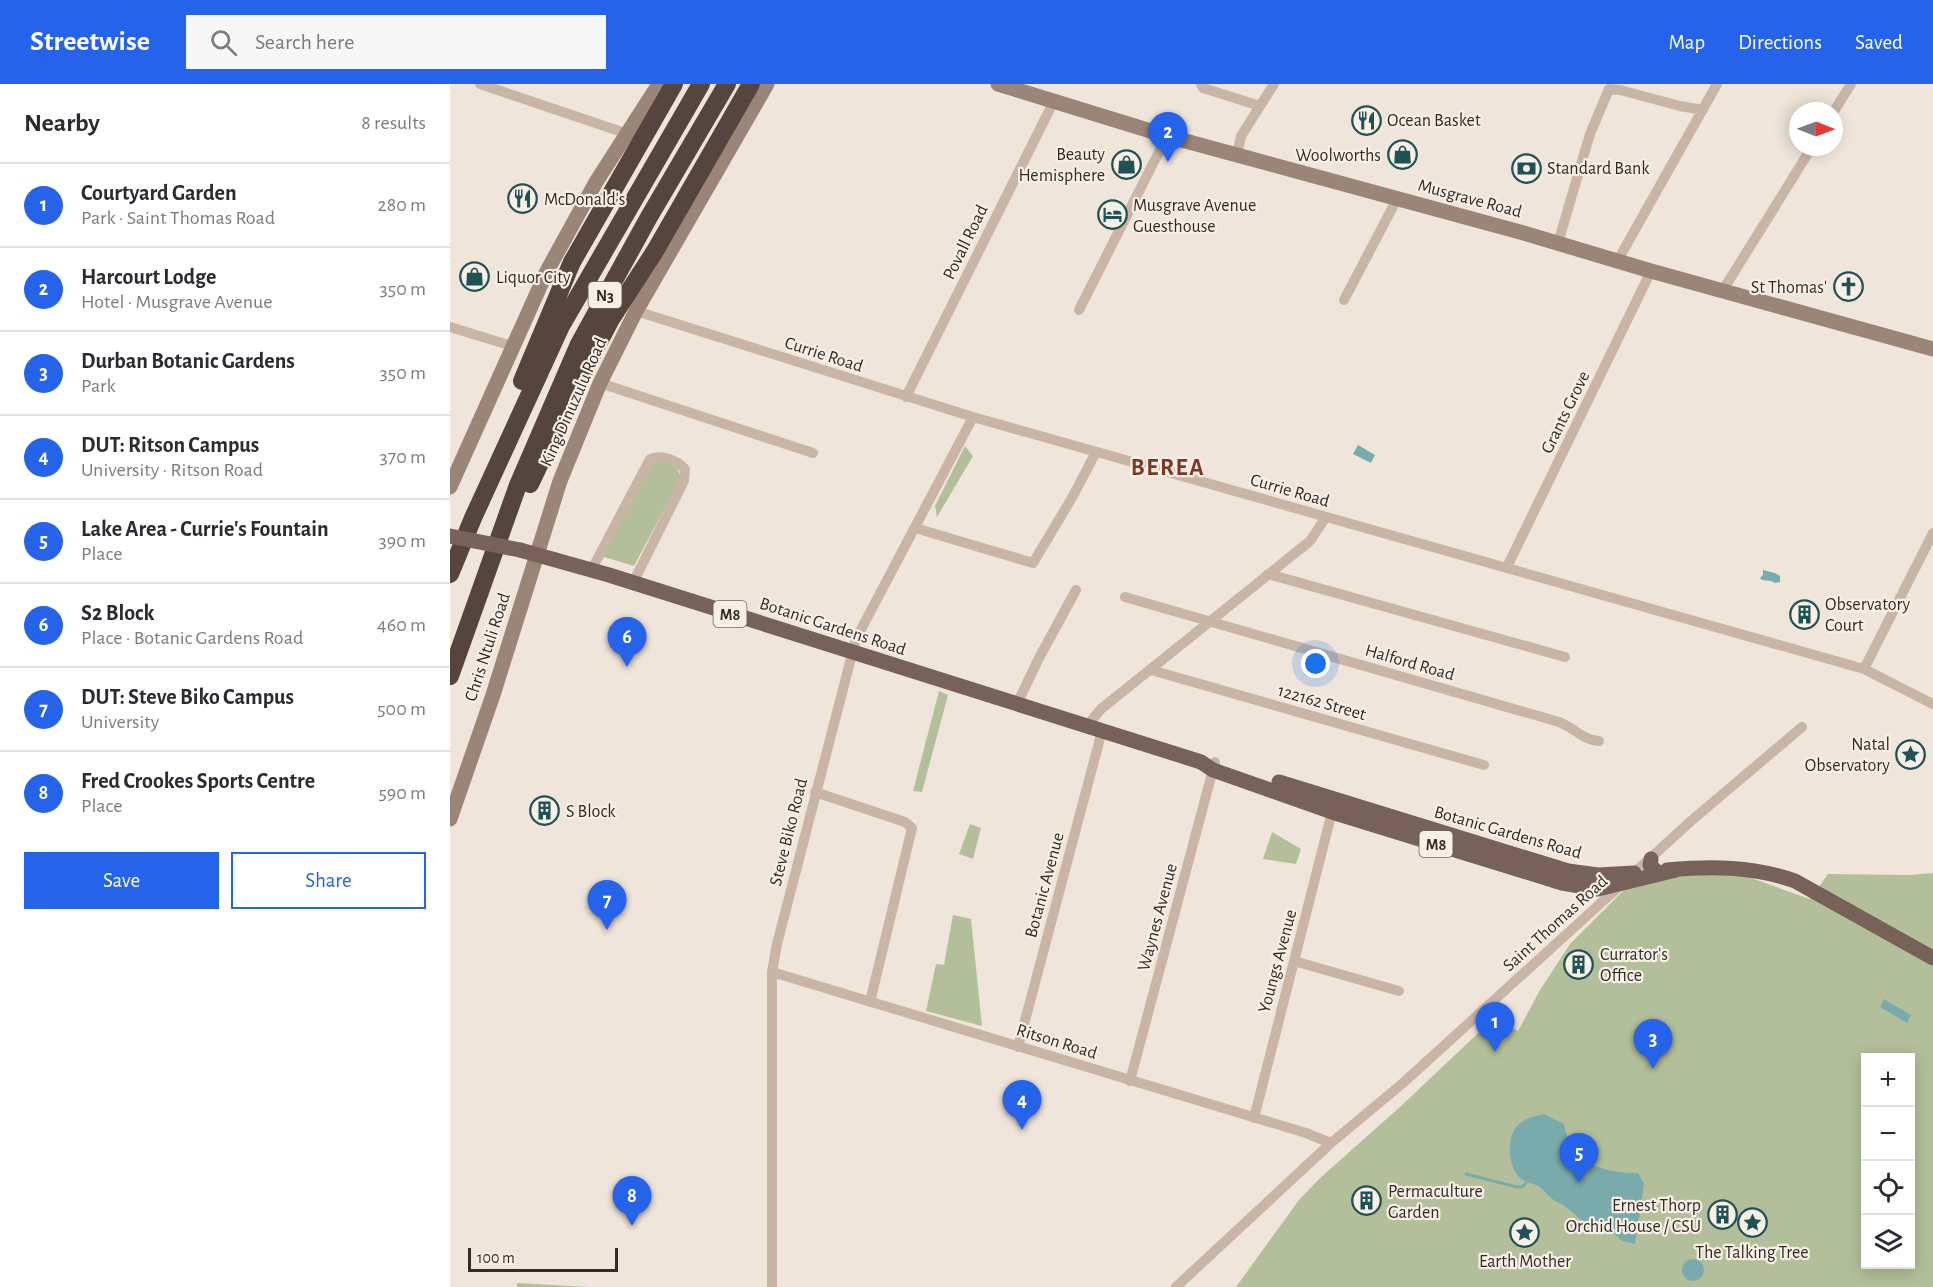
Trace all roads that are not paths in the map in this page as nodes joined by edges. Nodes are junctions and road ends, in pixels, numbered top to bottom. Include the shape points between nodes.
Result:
1 (480, 84) edge
2 (659, 84) edge
3 (674, 84) edge
4 (701, 84) edge
5 (727, 84) edge
6 (751, 84) edge
7 (767, 84) edge
8 (998, 84) edge
9 (1200, 84) edge
10 (1274, 84) edge
11 (1717, 84) edge
12 (1851, 84) edge
13 (1054, 101) junction
14 (1840, 102) edge
15 (1260, 106) junction
16 (1703, 110) junction
17 (628, 134) junction
18 (1167, 136) junction
19 (1237, 155) junction
20 (1806, 156) edge
21 (1397, 199) junction
22 (1558, 243) junction
23 (1618, 260) junction
24 (1651, 271) junction
25 (1723, 290) junction
26 (1344, 300) dead end
27 (1079, 310) dead end
28 (636, 311) junction
29 (450, 327) edge
30 (512, 346) junction
31 (1933, 349) edge
32 (600, 383) junction
33 (906, 397) junction
34 (973, 417) junction
35 (1096, 452) junction
36 (813, 453) dead end
37 (450, 484) edge
38 (1326, 517) junction
39 (473, 518) junction
40 (505, 519) junction
41 (915, 528) junction
42 (1933, 534) edge
43 (450, 536) edge
44 (537, 554) junction
45 (1507, 567) junction
46 (592, 569) junction
47 (450, 574) edge
48 (1269, 574) junction
49 (633, 583) junction
50 (1076, 590) dead end
51 (1125, 597) dead end
52 (1209, 622) junction
53 (852, 652) junction
54 (1565, 657) dead end
55 (1864, 669) junction
56 (1151, 670) junction
57 (450, 676) edge
58 (1017, 704) junction
59 (1933, 704) edge
60 (1802, 727) dead end
61 (1095, 729) junction
62 (1599, 741) dead end
63 (1210, 764) junction
64 (1484, 765) dead end
65 (815, 792) junction
66 (1332, 812) junction
67 (450, 819) edge
68 (1654, 865) junction
69 (1676, 870) junction
70 (1632, 877) junction
71 (1599, 896) junction
72 (1933, 958) edge
73 (1294, 961) junction
74 (772, 972) junction
75 (1399, 991) dead end
76 (870, 1002) junction
77 (1018, 1047) junction
78 (1130, 1081) junction
79 (1254, 1118) junction
80 (1331, 1143) junction
81 (772, 1287) edge
82 (1176, 1287) edge

1 - 17 street
2 - 17 main road
3 - 39 highway via 572,262 483,474
4 - 39 highway, N3 via 572,306
5 - 40 highway, N3 via 579,344
6 - 40 highway via 611,319 531,483
7 - 28 main road, King Dinuzulu Road
8 - 13 main road, Musgrave Road
9 - 15 street
10 - 15 street
11 - 16 street
12 - 14 street
13 - 18 main road, Musgrave Road
13 - 33 street, Povall Road
15 - 19 street via 1241,136
16 - 22 street via 1609,89 1590,134
16 - 23 street
17 - 30 main road via 569,228
18 - 19 main road, Musgrave Road
18 - 27 street
19 - 21 main road, Musgrave Road
20 - 25 street
21 - 22 main road, Musgrave Road
21 - 26 street
22 - 23 main road, Musgrave Road
23 - 24 main road, Musgrave Road
24 - 25 main road, Musgrave Road
24 - 45 street, Grants Grove
25 - 31 main road, Musgrave Road
28 - 32 main road, King Dinuzulu Road
28 - 33 street, Currie Road
29 - 30 street
30 - 37 main road
32 - 36 street
32 - 44 main road, King Dinuzulu Road via 560,481
33 - 34 street, Currie Road
34 - 35 street, Currie Road
34 - 41 street, Steve Biko Road
35 - 38 street, Currie Road
35 - 41 street via 1032,563
38 - 45 street, Currie Road
38 - 48 street, Botanic Avenue via 1310,541
39 - 47 highway, N3
40 - 57 highway, N3
41 - 53 street, Steve Biko Road
42 - 55 street
43 - 44 main road, Botanic Gardens Road / M8, bridge
44 - 46 main road, Botanic Gardens Road / M8
44 - 67 main road, Chris Ntuli Road
45 - 55 street, Currie Road
46 - 49 main road, Botanic Gardens Road / M8
46 - 49 street via 645,466 653,458 663,457 684,466 684,481
48 - 52 street, Botanic Avenue
48 - 54 street
49 - 53 main road, Botanic Gardens Road / M8
50 - 58 street
51 - 52 street, Halford Road
52 - 56 street, Botanic Avenue
52 - 62 street, Halford Road via 1554,721 1571,727 1586,739
53 - 58 main road, Botanic Gardens Road / M8
53 - 65 street, Steve Biko Road
55 - 59 street, Currie Road
56 - 61 street, Botanic Avenue via 1101,709
56 - 64 street, 122162 Street
58 - 61 main road, Botanic Gardens Road / M8
60 - 68 street via 1691,821
61 - 63 main road, Botanic Gardens Road / M8
61 - 77 street, Botanic Avenue
63 - 66 main road, Botanic Gardens Road / M8
63 - 70 main road, Botanic Gardens Road / M8 via 1568,871
63 - 78 street, Waynes Avenue
65 - 74 street, Steve Biko Road
65 - 76 street via 905,822 912,828
66 - 71 main road, Botanic Gardens Road / M8
66 - 73 street, Youngs Avenue
68 - 69 main road, Botanic Gardens Road / M8
68 - 70 main road, Botanic Gardens Road / M8
69 - 70 main road, Botanic Gardens Road / M8
69 - 72 main road, M8 via 1735,868 1777,874
70 - 71 main road, Botanic Gardens Road / M8
71 - 80 street, Saint Thomas Road via 1403,1083
73 - 75 street
73 - 79 street, Youngs Avenue
74 - 76 street, Ritson Road
74 - 81 street, Steve Biko Road
76 - 77 street, Ritson Road
77 - 78 street, Ritson Road
78 - 79 street, Ritson Road
79 - 80 street, Ritson Road
80 - 82 street, Saint Thomas Road

